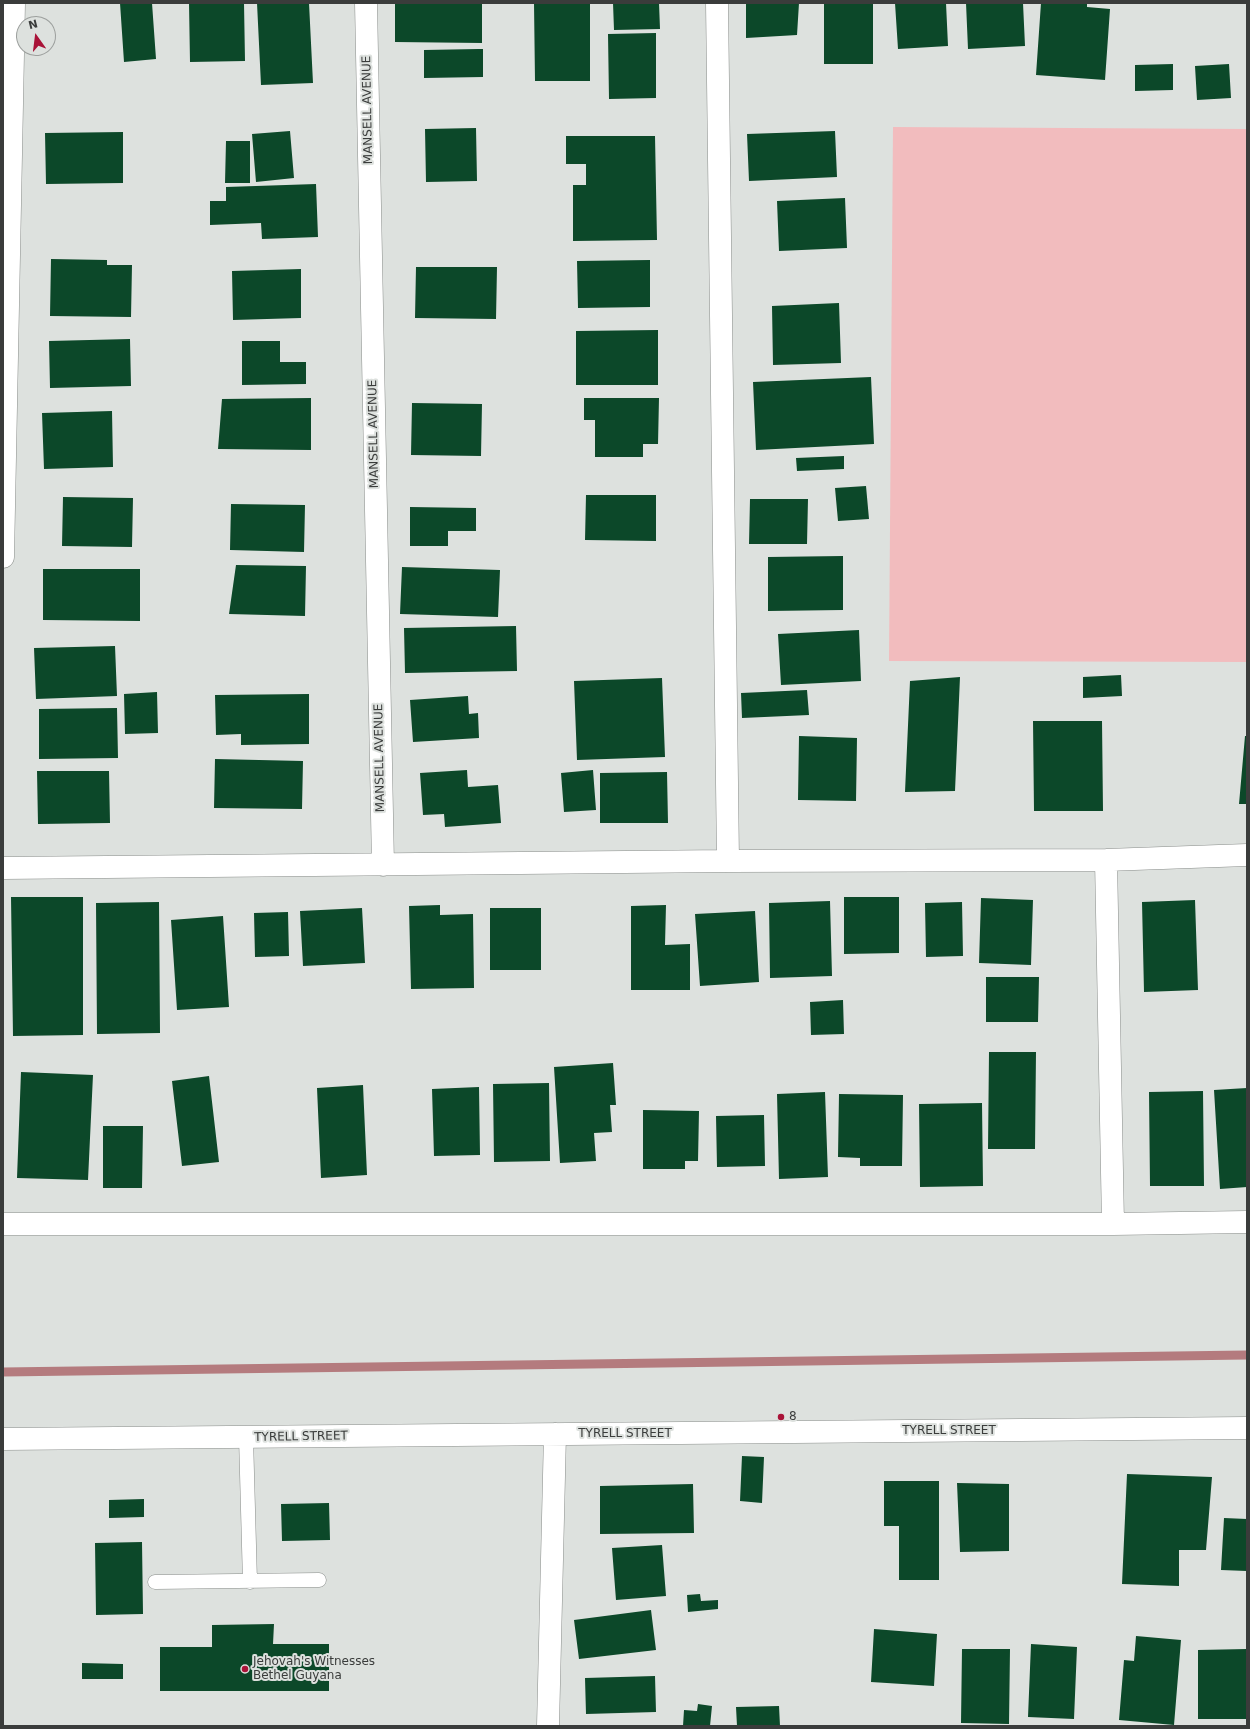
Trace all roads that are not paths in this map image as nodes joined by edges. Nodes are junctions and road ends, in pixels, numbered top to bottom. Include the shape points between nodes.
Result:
1 (14, 3) edge
2 (366, 3) edge
3 (717, 3) edge
4 (3, 557) edge
5 (1247, 855) edge
6 (1106, 860) junction
7 (728, 861) junction
8 (383, 865) junction
9 (3, 868) edge
10 (1247, 1222) edge
11 (3, 1224) edge
12 (1113, 1224) junction
13 (1247, 1428) edge
14 (555, 1434) junction
15 (246, 1437) junction
16 (3, 1439) edge
17 (319, 1580) dead end
18 (155, 1582) dead end
19 (250, 1582) junction
20 (548, 1726) edge

1 - 4 street
2 - 8 street, MANSELL AVENUE
3 - 7 street
5 - 6 street
6 - 7 street
6 - 12 street
7 - 8 street
8 - 9 street
10 - 12 street
11 - 12 street
13 - 14 street, TYRELL STREET
14 - 15 street, TYRELL STREET
14 - 20 street
15 - 16 street, TYRELL STREET
15 - 19 lane
17 - 19 lane
18 - 19 lane

